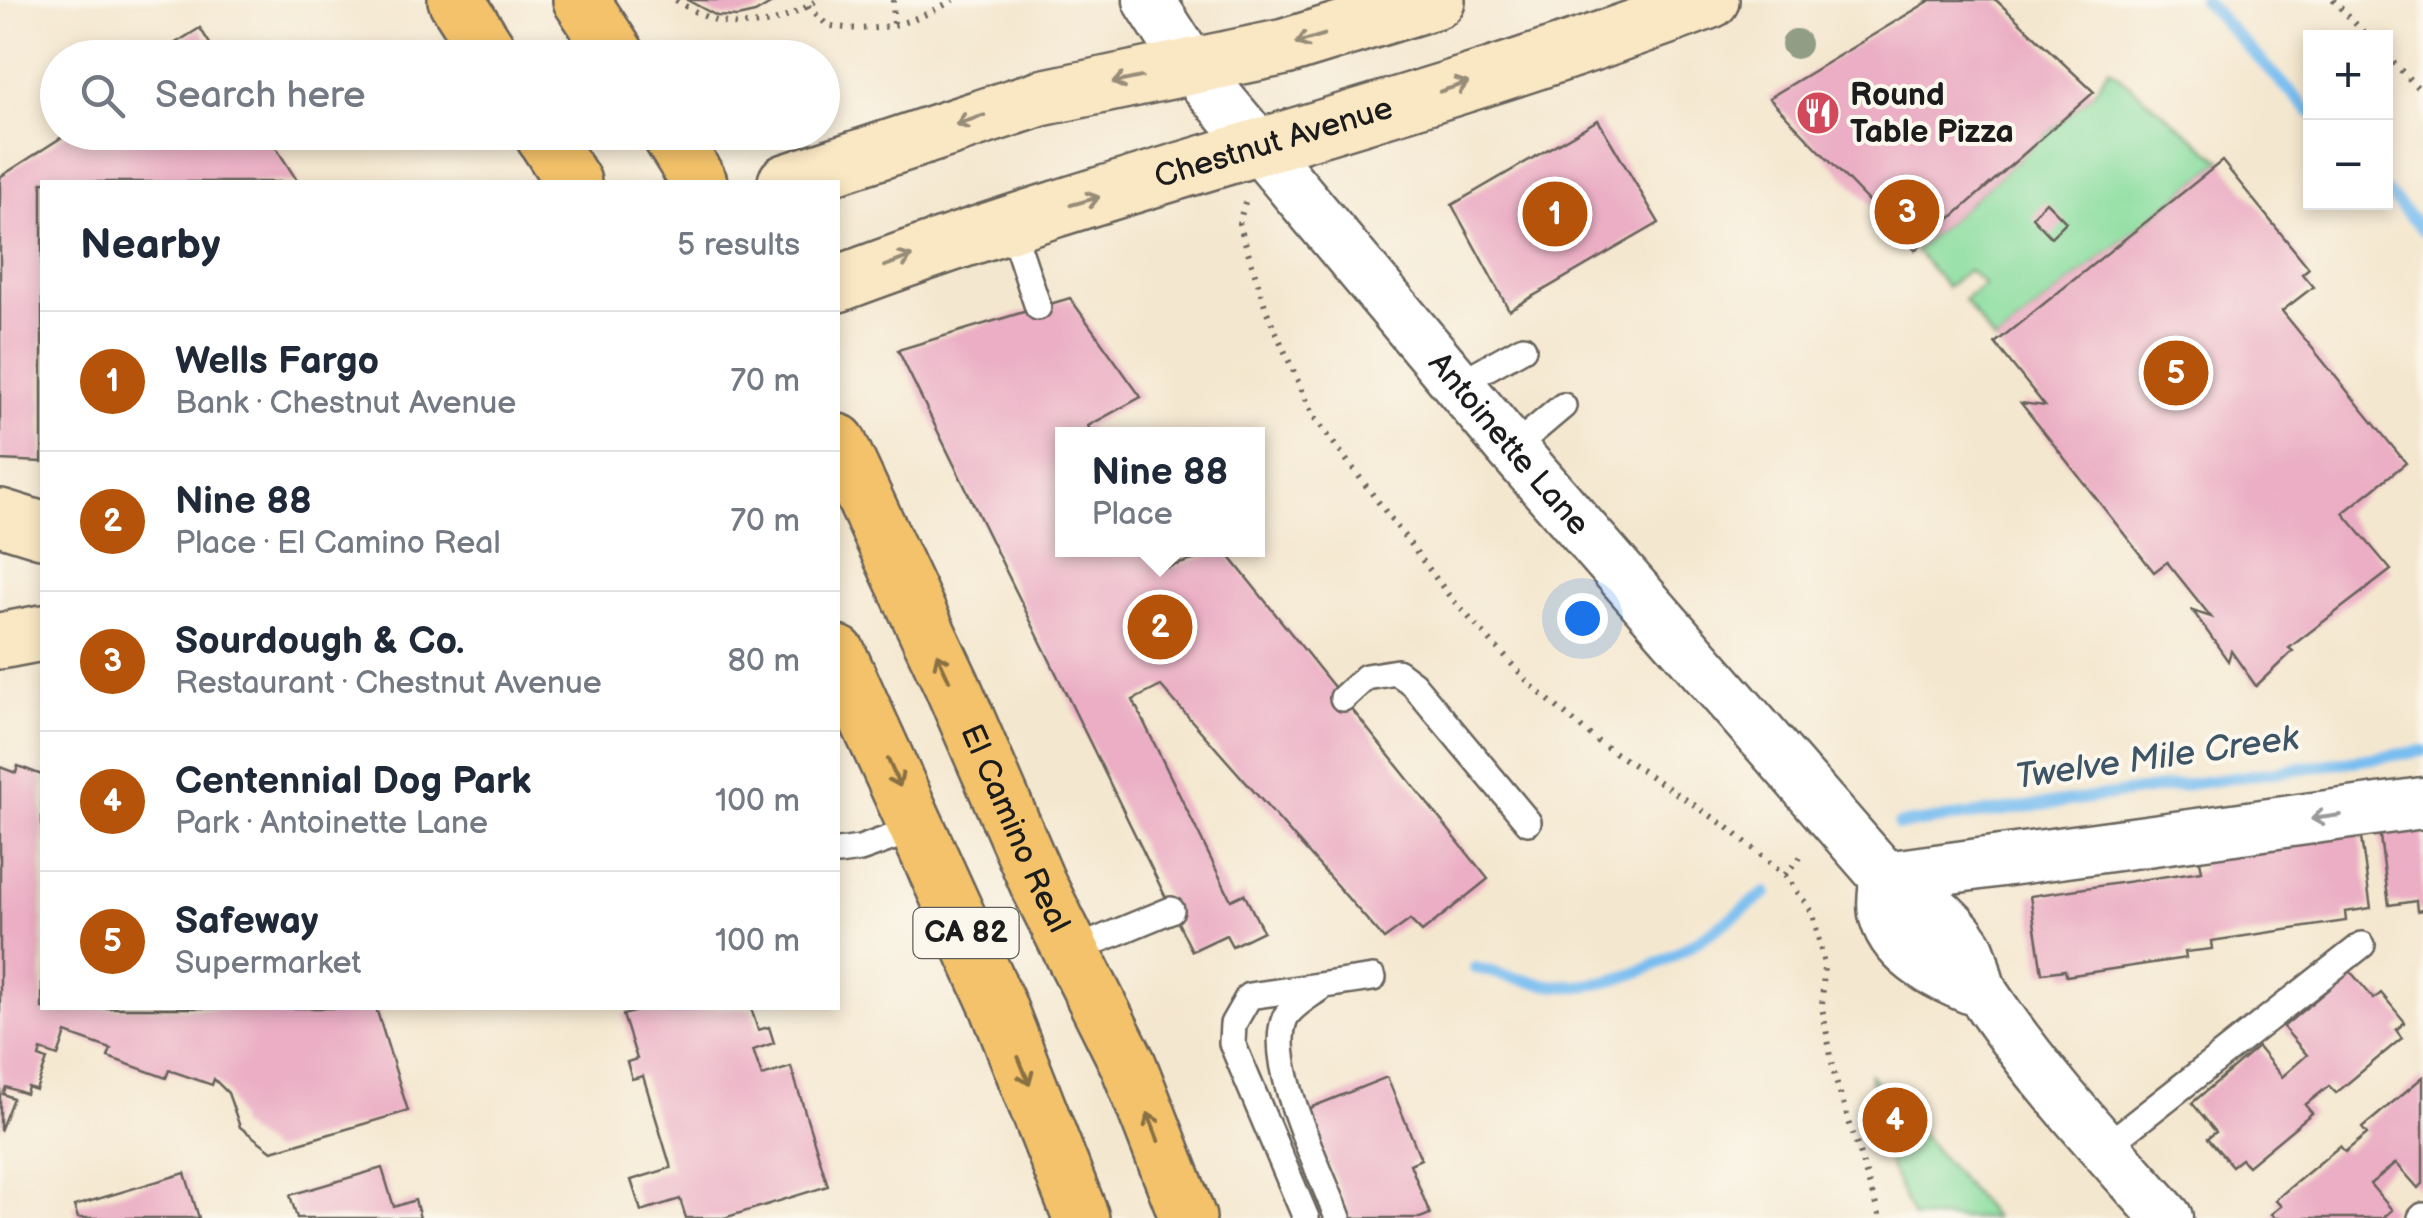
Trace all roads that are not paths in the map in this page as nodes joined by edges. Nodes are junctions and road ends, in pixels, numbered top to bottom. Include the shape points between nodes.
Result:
1 (456, 0) edge
2 (582, 0) edge
3 (1150, 0) edge
4 (1437, 0) edge
5 (1711, 0) edge
6 (481, 40) edge
7 (608, 40) edge
8 (1191, 66) junction
9 (1261, 148) junction
10 (553, 150) edge
11 (679, 150) edge
12 (572, 180) edge
13 (698, 180) edge
14 (792, 180) edge
15 (1010, 223) junction
16 (840, 283) edge
17 (1038, 307) dead end
18 (1523, 348) dead end
19 (1458, 384) junction
20 (1563, 406) dead end
21 (840, 446) edge
22 (1512, 449) junction
23 (0, 516) edge
24 (40, 529) edge
25 (40, 546) edge
26 (0, 556) edge
27 (40, 634) edge
28 (0, 641) edge
29 (840, 663) edge
30 (1343, 698) dead end
31 (853, 724) edge
32 (2423, 803) edge
33 (1528, 822) dead end
34 (920, 828) junction
35 (840, 852) edge
36 (1885, 877) junction
37 (1171, 910) dead end
38 (2362, 945) dead end
39 (1072, 950) junction
40 (1373, 978) dead end
41 (1324, 985) junction
42 (2104, 1147) junction
43 (1081, 1218) edge
44 (1188, 1218) edge
45 (1306, 1218) edge
46 (1338, 1218) edge
47 (2167, 1218) edge

1 - 6 main road
2 - 7 main road
3 - 8 street, Antoinette Lane
4 -> 8 main road via 1285,47
9 -> 5 main road, Chestnut Avenue
8 - 9 street, Antoinette Lane
8 -> 14 main road via 1041,98
15 -> 9 main road, Chestnut Avenue
9 - 19 street, Antoinette Lane
10 - 12 main road
11 - 13 main road
16 -> 15 main road, Chestnut Avenue
15 - 17 lane
18 - 19 lane
19 - 22 street, Antoinette Lane
20 - 22 lane
39 -> 21 main road, El Camino Real / CA 82
22 - 36 street, Antoinette Lane
23 - 24 main road
25 - 26 main road
27 - 28 main road
29 - 31 main road, CA 82
30 - 33 lane via 1366,678 1397,672
31 -> 34 main road, CA 82
32 -> 36 street
34 - 35 lane
34 -> 43 main road, CA 82
36 - 42 street via 1885,917 1907,949 1936,975 1982,993
37 - 39 lane
38 - 42 lane
44 -> 39 main road, El Camino Real / CA 82 via 1128,1064
40 - 41 lane
41 - 45 lane via 1249,996 1232,1024 1232,1043
41 - 46 lane via 1287,1014 1279,1038 1282,1065
42 - 47 street

